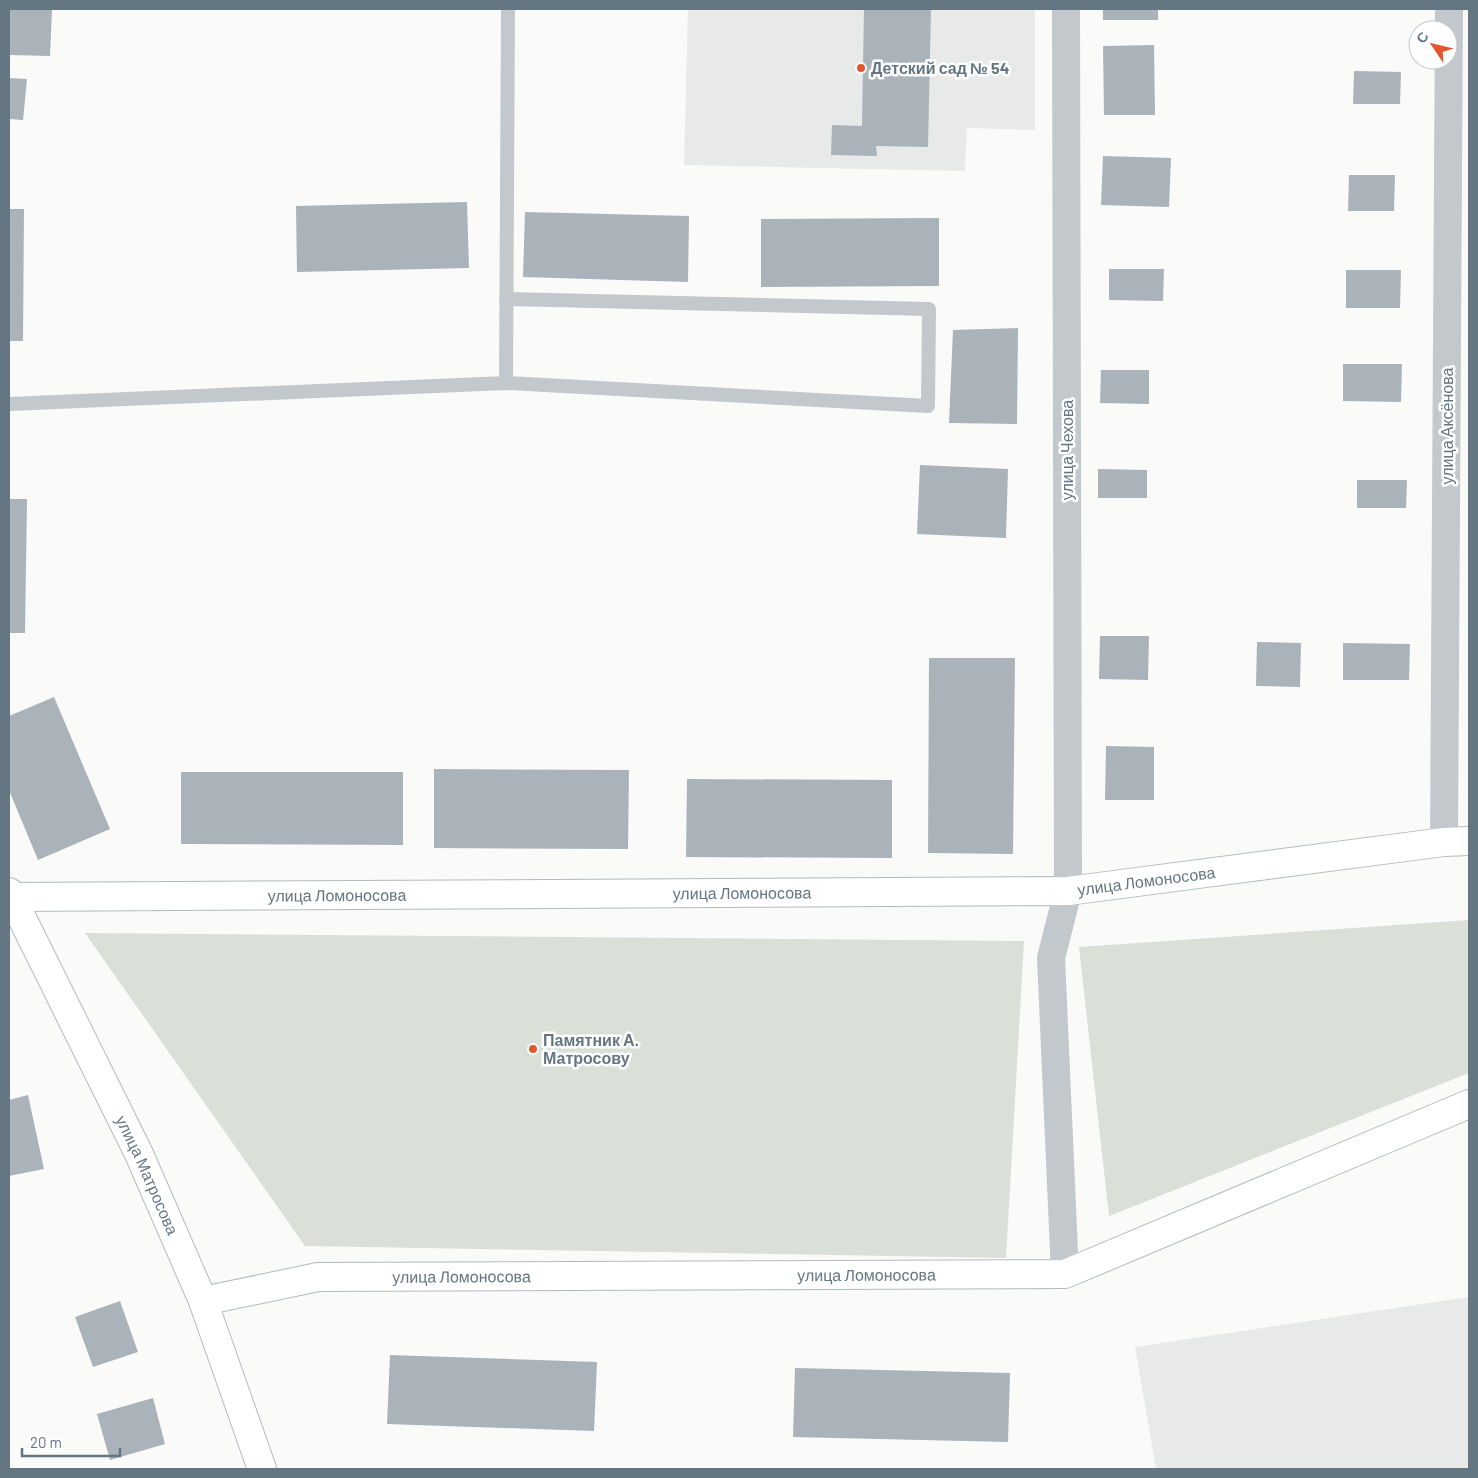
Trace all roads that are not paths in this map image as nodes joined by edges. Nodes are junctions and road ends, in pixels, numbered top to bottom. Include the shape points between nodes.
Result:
1 (508, 9) edge
2 (1066, 9) edge
3 (1449, 9) edge
4 (506, 299) junction
5 (506, 383) junction
6 (9, 404) edge
7 (1457, 842) edge
8 (1068, 891) junction
9 (10, 896) edge
10 (1469, 1104) edge
11 (1066, 1274) junction
12 (203, 1301) junction
13 (262, 1469) edge

1 - 4 lane
2 - 8 street, улица Чехова
3 - 7 street, улица Аксёнова
4 - 5 lane
4 - 5 lane via 929,309 928,406
5 - 6 lane
7 - 8 street, улица Ломоносова
8 - 9 street, улица Ломоносова
8 - 11 street, улица Чехова via 1051,958
9 - 12 street, улица Матросова via 139,1154
10 - 11 street, улица Ломоносова
11 - 12 street, улица Ломоносова via 318,1277
12 - 13 street, улица Матросова

